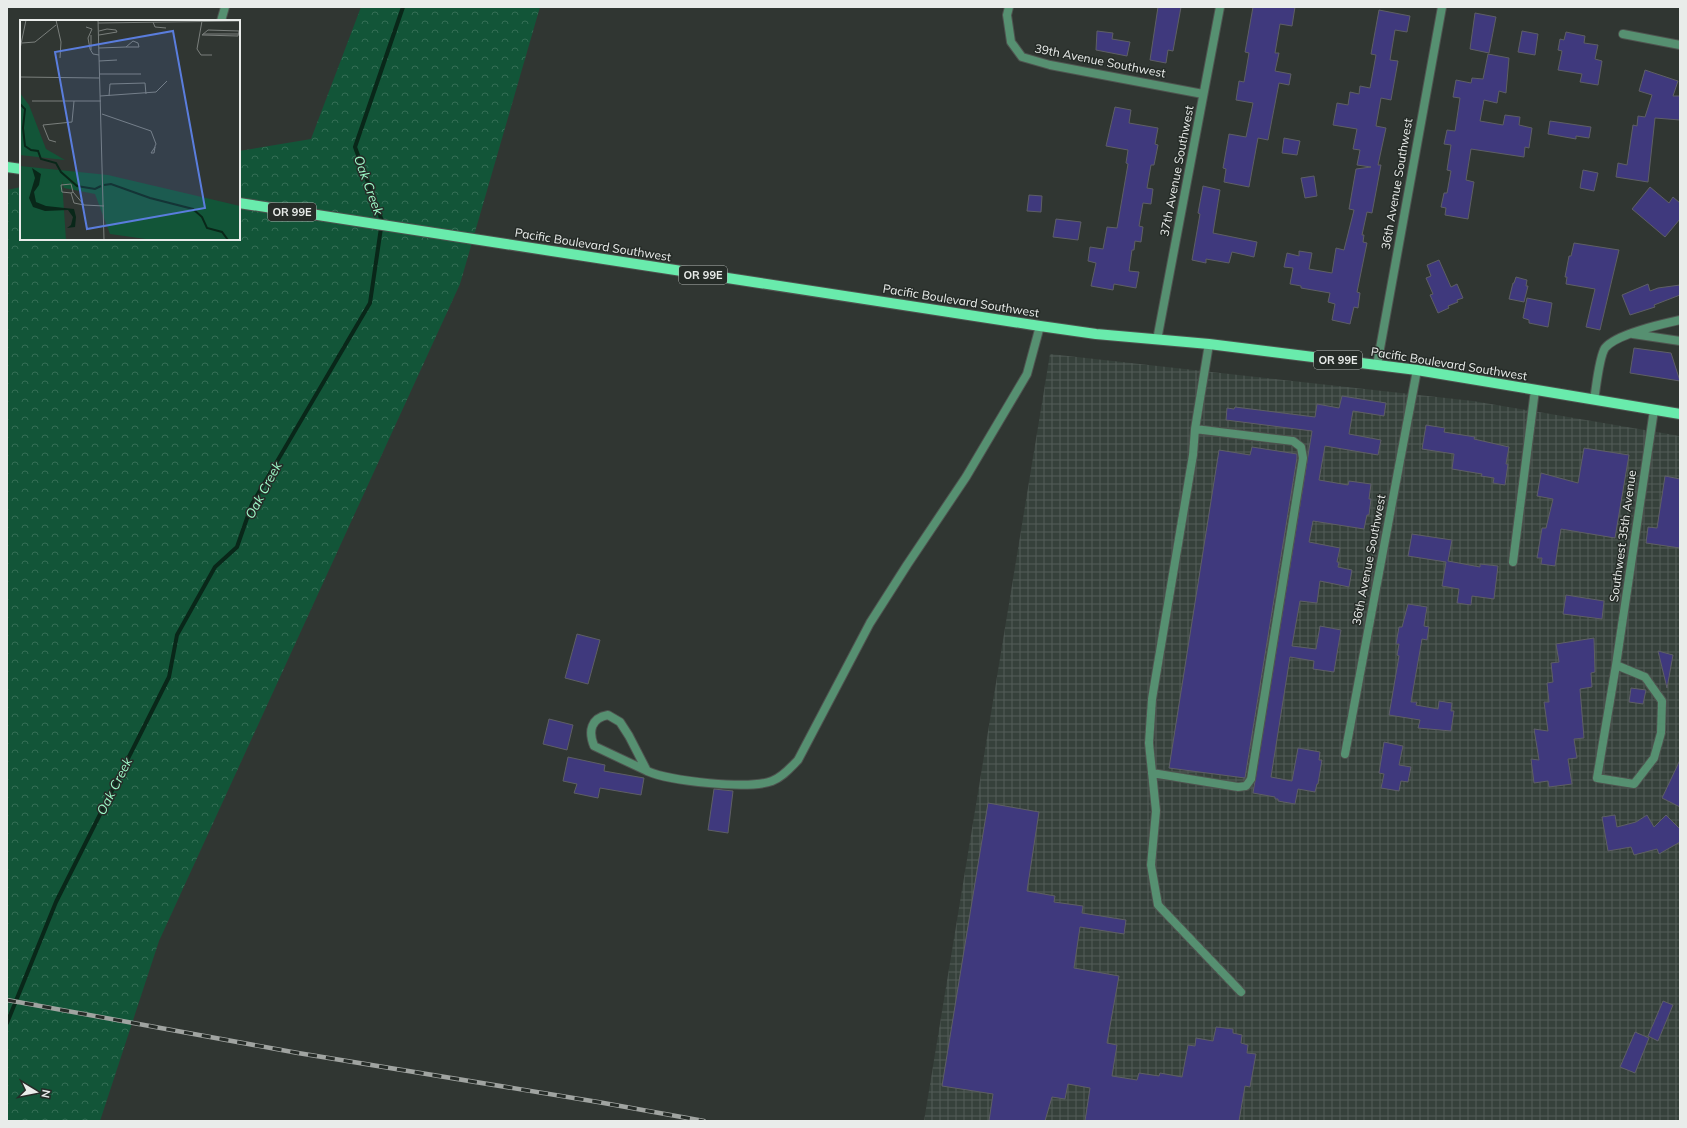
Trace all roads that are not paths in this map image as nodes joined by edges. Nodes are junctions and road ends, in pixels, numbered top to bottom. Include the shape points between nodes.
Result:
1 (232, 7) edge
2 (1009, 7) edge
3 (1220, 7) edge
4 (1442, 7) edge
5 (223, 14) edge
6 (1623, 34) dead end
7 (1680, 45) edge
8 (1204, 94) junction
9 (7, 167) edge
10 (20, 170) edge
11 (240, 204) edge
12 (1680, 320) edge
13 (1040, 326) junction
14 (1631, 334) junction
15 (1157, 340) junction
16 (1680, 341) edge
17 (1209, 344) junction
18 (1377, 365) junction
19 (1417, 370) junction
20 (1535, 390) junction
21 (1594, 400) junction
22 (1654, 410) junction
23 (1680, 414) edge
24 (1195, 429) junction
25 (1513, 562) dead end
26 (1616, 665) junction
27 (1345, 754) dead end
28 (647, 770) junction
29 (1152, 773) junction
30 (1241, 992) dead end

1 - 5 street
2 - 8 street, 39th Avenue Southwest via 1007,16 1011,42 1022,57 1050,65
3 - 8 street, 37th Avenue Southwest
4 - 18 street, 36th Avenue Southwest
6 - 7 street
8 - 15 street, 37th Avenue Southwest
9 - 10 main road
11 - 13 main road, Pacific Boulevard Southwest / OR 99E
12 - 14 street
13 - 15 main road, Pacific Boulevard Southwest / OR 99E
13 - 28 street via 1027,374 966,476 870,623 798,760 773,781 759,784 673,779
14 - 16 street
14 - 21 street via 1621,337 1605,348 1598,370
15 - 17 main road, Pacific Boulevard Southwest / OR 99E
17 - 18 main road, Pacific Boulevard Southwest / OR 99E
17 - 24 street
18 - 19 main road, Pacific Boulevard Southwest / OR 99E
19 - 20 main road, Pacific Boulevard Southwest / OR 99E
19 - 27 street, 36th Avenue Southwest
20 - 21 main road, Pacific Boulevard Southwest / OR 99E
20 - 25 street
21 - 22 main road, Pacific Boulevard Southwest / OR 99E
22 - 23 main road, Pacific Boulevard Southwest / OR 99E
22 - 26 street, Southwest 35th Avenue
24 - 29 street via 1193,455 1152,699 1149,743
24 - 29 street via 1293,441 1301,447 1303,458 1251,779 1246,786 1238,787
26 - 26 street, Southwest 35th Avenue via 1645,677 1662,701 1661,733 1654,758 1634,784 1597,778
28 - 28 street via 594,746 590,737 592,724 599,717 608,715 620,722
29 - 30 street via 1156,811 1151,865 1158,905

